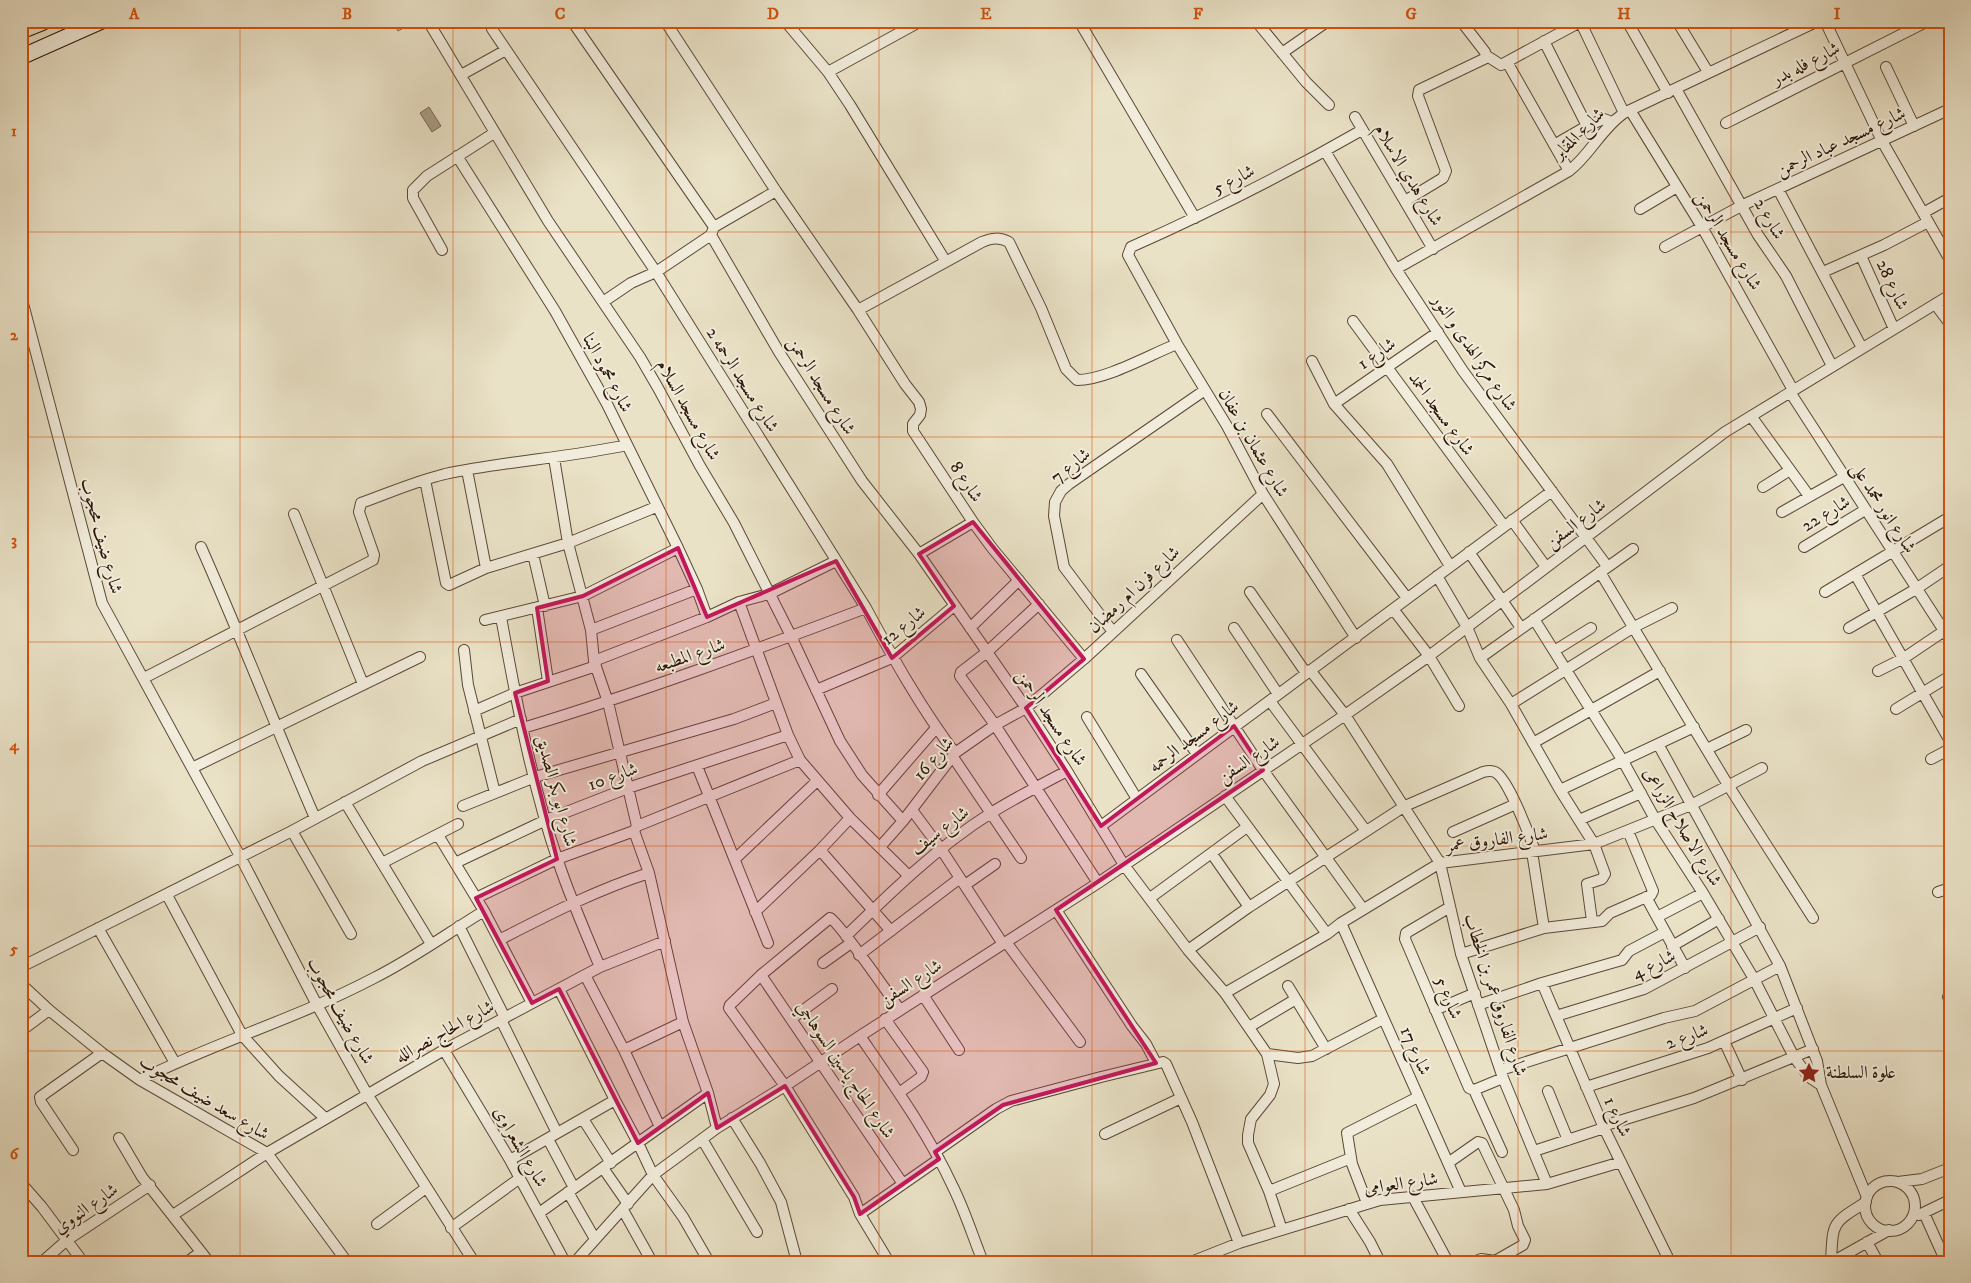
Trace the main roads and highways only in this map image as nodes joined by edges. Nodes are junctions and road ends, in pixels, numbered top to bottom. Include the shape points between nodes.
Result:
1 (41, 21) edge
2 (21, 29) edge

1 - 2 highway

